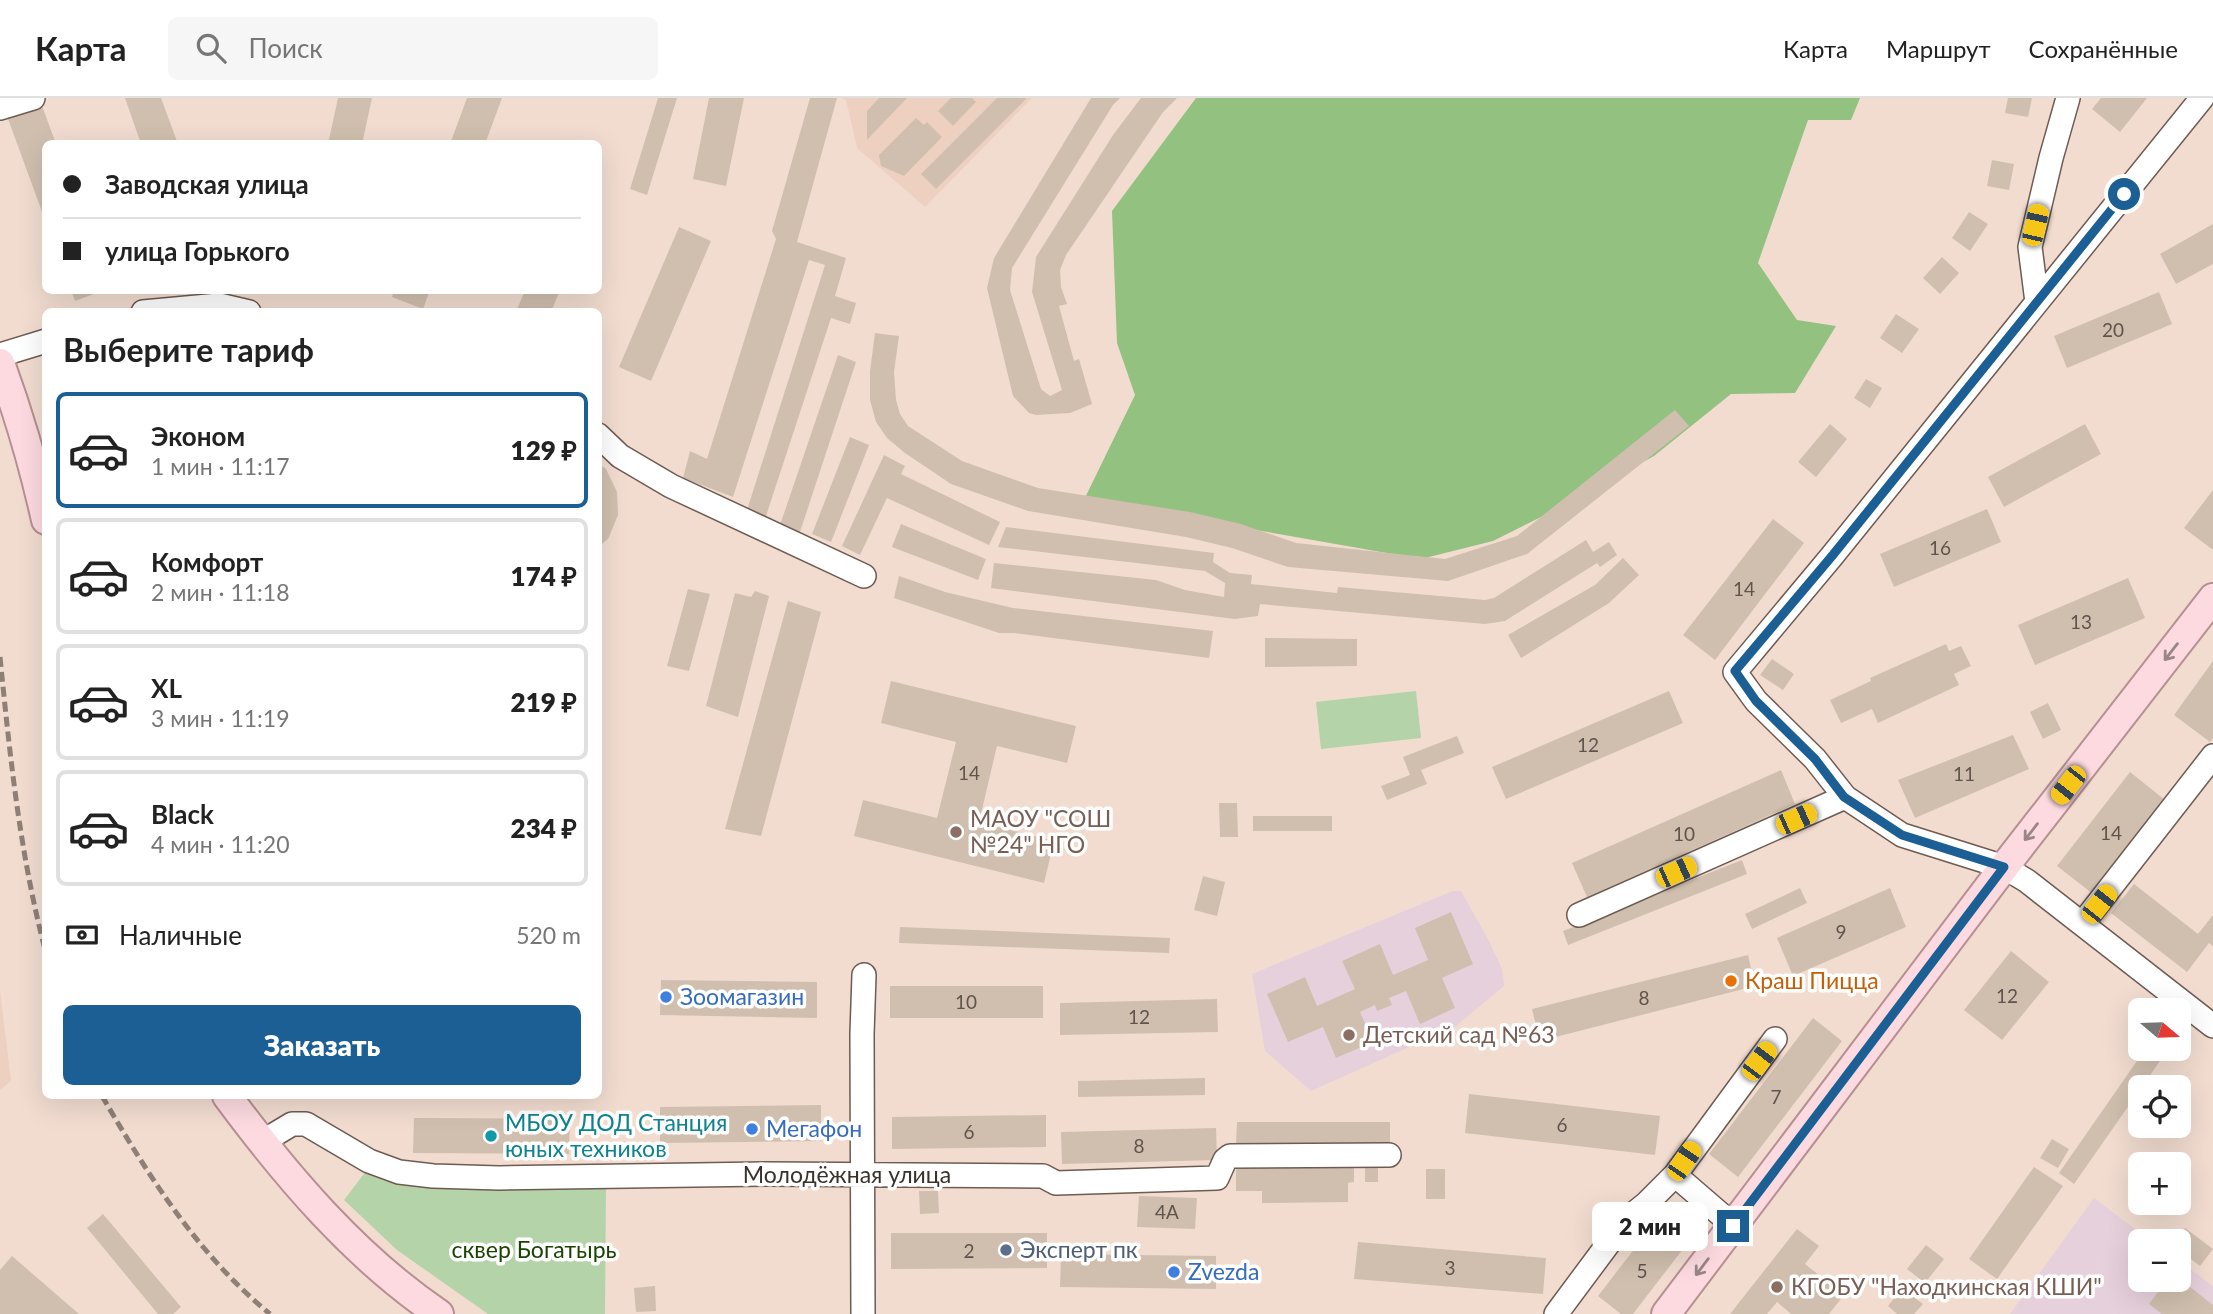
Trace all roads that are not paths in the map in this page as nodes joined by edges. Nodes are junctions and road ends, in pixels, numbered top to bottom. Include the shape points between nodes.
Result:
1 (33, 98) edge
2 (2068, 98) edge
3 (2202, 98) edge
4 (0, 108) edge
5 (2037, 302) junction
6 (182, 308) edge
7 (232, 308) edge
8 (42, 342) edge
9 (0, 355) edge
10 (0, 363) edge
11 (602, 439) edge
12 (42, 501) edge
13 (864, 576) dead end
14 (2213, 598) edge
15 (2213, 757) edge
16 (1844, 797) junction
17 (2004, 867) junction
18 (1579, 915) dead end
19 (2082, 925) junction
20 (864, 975) dead end
21 (2211, 1021) edge
22 (1775, 1039) dead end
23 (230, 1099) edge
24 (262, 1142) junction
25 (1389, 1155) dead end
26 (864, 1174) junction
27 (1675, 1175) junction
28 (1733, 1226) junction
29 (439, 1314) edge
30 (863, 1314) edge
31 (1556, 1314) edge
32 (1667, 1314) edge

1 - 4 street
2 - 5 street via 2030,247
3 - 5 street
5 - 16 street via 1735,671 1756,701 1815,759
6 - 7 street
8 - 9 street
10 - 12 main road
11 - 13 street via 620,456 671,485
14 -> 17 main road
15 - 19 street
16 - 17 street via 1902,835
16 - 18 street
17 - 19 street
17 - 28 main road
19 - 21 street
20 - 26 street
22 - 27 street
23 - 24 main road
24 - 26 street, Молодёжная улица via 292,1124 306,1124 369,1161 399,1172 432,1176
24 - 29 main road via 334,1224
25 - 26 street, Молодёжная улица via 1230,1156 1217,1178 1056,1183 1043,1176
26 - 30 street
27 - 28 street
27 - 31 street via 1626,1220
28 -> 32 main road

